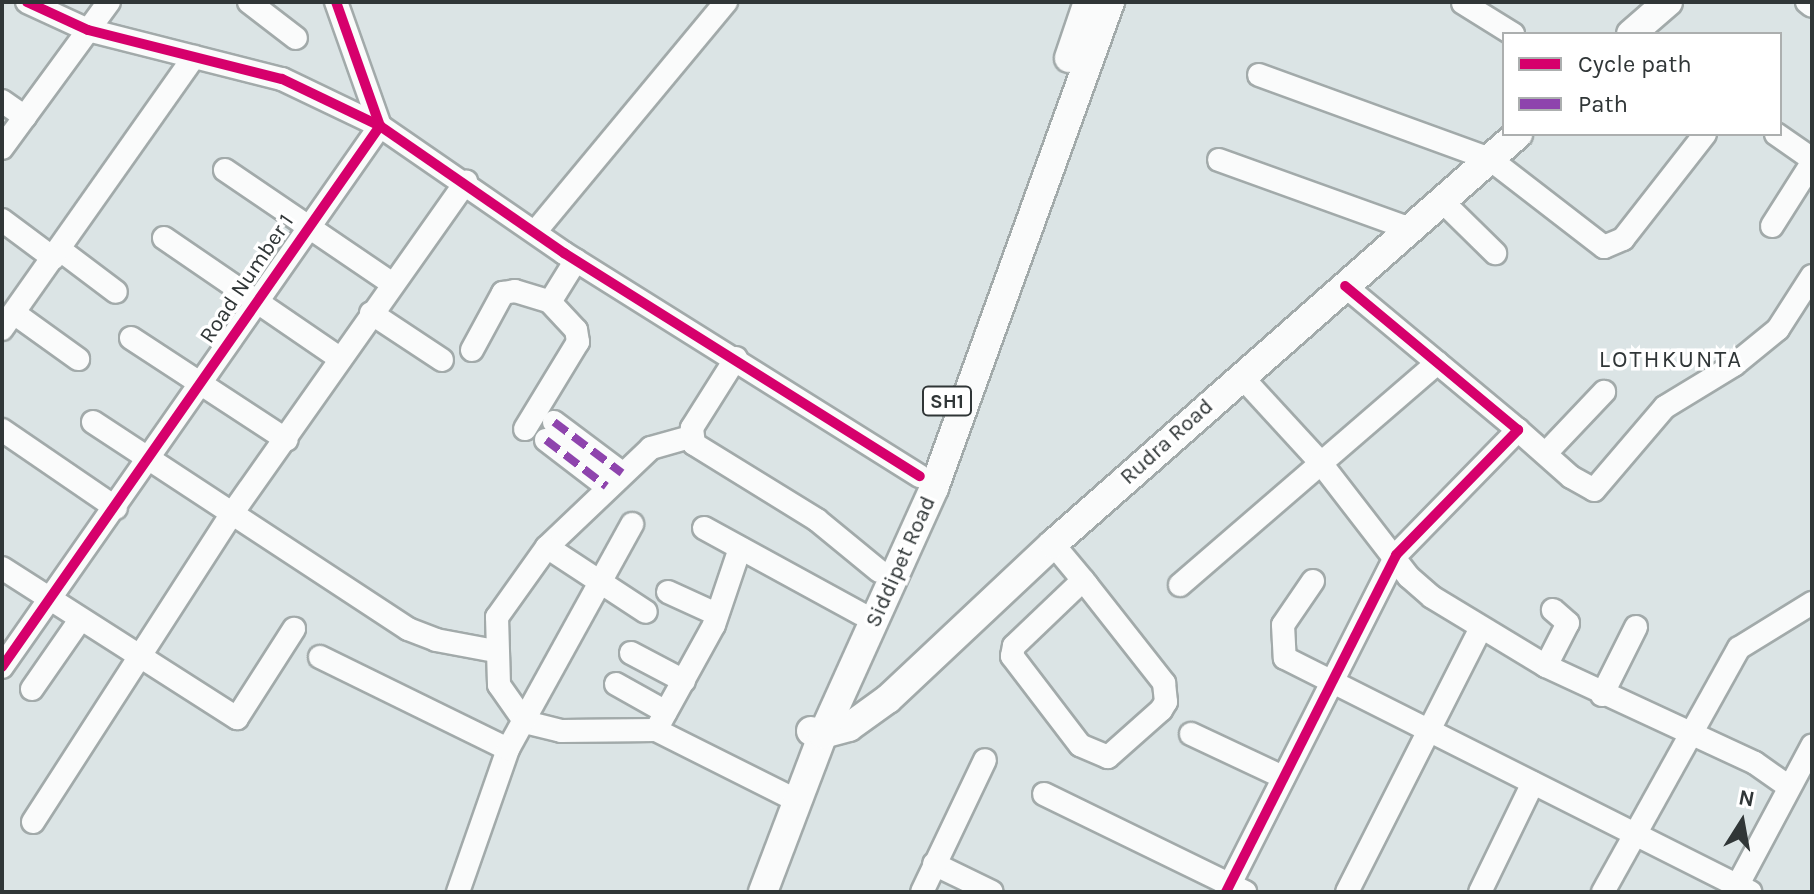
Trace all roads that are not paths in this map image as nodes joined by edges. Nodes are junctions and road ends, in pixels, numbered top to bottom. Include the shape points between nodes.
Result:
1 (27, 2) edge
2 (109, 2) edge
3 (249, 2) edge
4 (336, 2) edge
5 (726, 2) edge
6 (1088, 2) edge
7 (1110, 2) edge
8 (1462, 2) edge
9 (1668, 2) edge
10 (1807, 2) edge
11 (1812, 6) edge
12 (88, 30) junction
13 (1510, 32) edge
14 (1637, 32) edge
15 (296, 38) dead end
16 (194, 57) junction
17 (1259, 75) dead end
18 (2, 101) edge
19 (25, 117) junction
20 (380, 126) junction
21 (1516, 136) edge
22 (1703, 136) edge
23 (1779, 136) edge
24 (2, 148) edge
25 (1490, 159) junction
26 (1219, 160) dead end
27 (1812, 161) edge
28 (225, 170) dead end
29 (466, 182) junction
30 (1441, 200) junction
31 (2, 220) edge
32 (305, 226) junction
33 (1772, 226) dead end
34 (1408, 228) junction
35 (535, 232) junction
36 (164, 238) dead end
37 (1495, 253) dead end
38 (56, 254) junction
39 (576, 260) junction
40 (1812, 276) edge
41 (391, 283) junction
42 (1345, 286) junction
43 (116, 292) dead end
44 (255, 301) junction
45 (550, 302) junction
46 (371, 313) junction
47 (8, 321) edge
48 (131, 338) dead end
49 (472, 350) dead end
50 (736, 358) junction
51 (78, 359) dead end
52 (341, 359) junction
53 (442, 360) dead end
54 (1437, 363) junction
55 (1241, 376) junction
56 (203, 382) junction
57 (1604, 392) dead end
58 (93, 422) dead end
59 (525, 429) dead end
60 (2, 430) edge
61 (1518, 430) junction
62 (550, 431) dead end
63 (690, 437) junction
64 (287, 440) junction
65 (1547, 452) junction
66 (151, 457) junction
67 (1320, 462) junction
68 (920, 476) junction
69 (614, 480) junction
70 (116, 508) junction
71 (231, 515) junction
72 (632, 524) dead end
73 (704, 528) dead end
74 (1053, 544) junction
75 (547, 547) junction
76 (740, 548) junction
77 (1396, 555) junction
78 (2, 568) edge
79 (879, 571) junction
80 (1083, 580) junction
81 (601, 581) junction
82 (1313, 581) dead end
83 (1180, 585) dead end
84 (668, 592) dead end
85 (52, 601) junction
86 (1812, 603) edge
87 (1553, 610) dead end
88 (646, 612) dead end
89 (716, 614) junction
90 (861, 614) junction
91 (80, 620) junction
92 (1636, 627) dead end
93 (294, 629) dead end
94 (1480, 630) junction
95 (495, 651) junction
96 (631, 653) dead end
97 (138, 657) junction
98 (320, 657) dead end
99 (1546, 666) junction
100 (2, 667) edge
101 (851, 674) junction
102 (684, 681) junction
103 (1331, 681) junction
104 (616, 684) dead end
105 (32, 689) dead end
106 (1602, 695) junction
107 (888, 699) junction
108 (661, 721) junction
109 (525, 722) junction
110 (1429, 730) junction
111 (817, 733) junction
112 (1191, 734) dead end
113 (1691, 734) junction
114 (1812, 746) edge
115 (508, 749) junction
116 (985, 760) dead end
117 (1283, 777) junction
118 (1533, 783) junction
119 (1789, 787) junction
120 (1044, 794) dead end
121 (791, 796) junction
122 (33, 822) dead end
123 (1633, 835) junction
124 (934, 864) junction
125 (1234, 889) edge
126 (1740, 890) edge
127 (458, 892) edge
128 (749, 892) edge
129 (763, 892) edge
130 (922, 892) edge
131 (992, 892) edge
132 (1347, 892) edge
133 (1480, 892) edge
134 (1603, 892) edge

1 - 12 street
2 - 12 street
3 - 15 street
4 - 20 street
5 - 35 street
6 - 68 main road, Siddipet Road / SH1
7 - 101 main road, Siddipet Road / SH1 via 934,488
8 - 13 street
9 - 14 main road
10 - 11 street
12 - 16 street
12 - 19 street
16 - 20 street via 282,79
16 - 38 street
17 - 25 street
18 - 19 street
19 - 24 street
20 - 29 street
20 - 32 street, Road Number 1
21 - 25 main road, Rudra Road
22 - 25 street via 1623,239 1610,247 1593,240
23 - 27 street
25 - 30 main road, Rudra Road
26 - 34 street
27 - 33 street
28 - 32 street
29 - 35 street
29 - 41 street
30 - 34 main road, Rudra Road
30 - 37 street
31 - 38 street
32 - 41 street
32 - 44 street, Road Number 1
34 - 42 main road, Rudra Road
35 - 39 street
36 - 44 street
38 - 43 street
38 - 47 street
39 - 45 street
39 - 50 street
40 - 65 street via 1767,339 1665,407 1594,490 1571,477
41 - 46 street
42 - 54 street
42 - 55 main road, Rudra Road
44 - 52 street
44 - 56 street, Road Number 1
45 - 49 street via 515,291 503,293
45 - 59 street via 576,330 578,342
46 - 52 street
46 - 53 street
47 - 51 street
48 - 56 street
50 - 63 street
50 - 68 street
52 - 64 street
54 - 61 street
54 - 67 street
55 - 67 street
55 - 74 main road, Rudra Road
56 - 64 street
56 - 66 street, Road Number 1
57 - 65 street
58 - 66 street
60 - 70 street
61 - 65 street
61 - 77 street
62 - 69 street
63 - 69 street via 651,448
63 - 79 street via 817,520
64 - 71 street
66 - 70 street, Road Number 1
66 - 71 street
67 - 77 street
67 - 83 street
68 - 79 main road, Siddipet Road / SH1
69 - 75 street
70 - 85 street, Road Number 1
71 - 95 street via 421,636
71 - 97 street
72 - 81 street
73 - 76 street
74 - 80 street
74 - 107 main road, Rudra Road
75 - 81 street
75 - 95 street via 497,617
76 - 89 street
76 - 90 street
77 - 94 street via 1409,577
77 - 103 street
78 - 85 street
79 - 90 main road, Siddipet Road / SH1
80 - 80 street via 1014,646 1012,656 1080,745 1108,757 1161,710 1166,692
81 - 88 street
81 - 109 street
82 - 103 street via 1283,625 1282,654
84 - 89 street
85 - 91 street
85 - 100 street, Road Number 1
86 - 113 street via 1739,648
87 - 99 street via 1568,623
89 - 102 street
90 - 111 main road, Siddipet Road / SH1
91 - 97 street
91 - 105 street
92 - 106 street
93 - 97 street via 237,718
94 - 99 street
94 - 110 street
95 - 109 street via 499,685
96 - 102 street
97 - 122 street
98 - 115 street
99 - 106 street
101 - 107 main road
101 - 111 main road, Siddipet Road / SH1
102 - 108 street
103 - 110 street
103 - 117 street
104 - 108 street
106 - 113 street
107 - 111 main road, Rudra Road via 849,727
108 - 109 street via 561,731
108 - 121 street
109 - 115 street
110 - 118 street
110 - 132 street
111 - 121 main road, Siddipet Road / SH1
112 - 117 street
113 - 119 street via 1755,763
113 - 123 street
114 - 119 street
115 - 127 street
116 - 124 street
117 - 125 street
118 - 123 street
118 - 133 street
119 - 126 street
120 - 125 street
121 - 128 main road, Siddipet Road / SH1
121 - 129 main road, Siddipet Road / SH1
123 - 126 street
123 - 134 street
124 - 130 street
124 - 131 street

